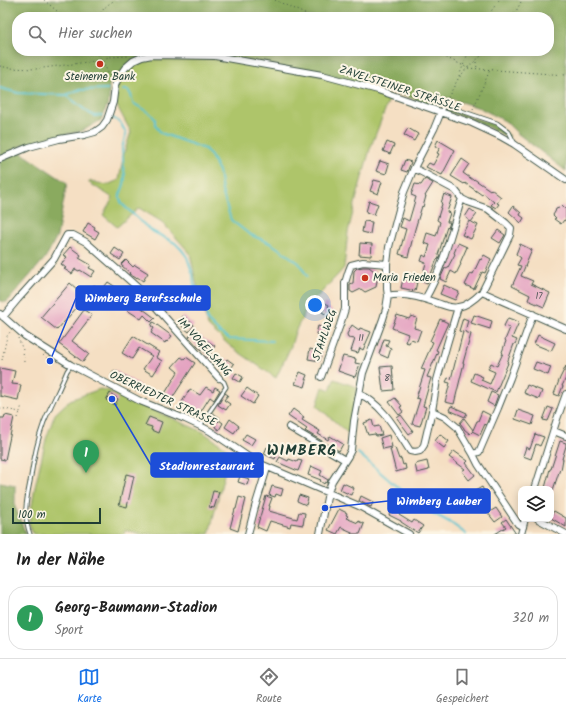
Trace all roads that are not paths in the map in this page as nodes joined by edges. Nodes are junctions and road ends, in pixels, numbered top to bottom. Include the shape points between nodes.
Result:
1 (145, 56) edge
2 (215, 56) edge
3 (442, 110) junction
4 (514, 144) junction
5 (0, 160) edge
6 (414, 168) junction
7 (566, 180) edge
8 (462, 199) junction
9 (387, 264) junction
10 (482, 292) junction
11 (388, 296) junction
12 (425, 299) junction
13 (458, 307) junction
14 (533, 314) junction
15 (1, 316) edge
16 (566, 329) edge
17 (71, 365) junction
18 (321, 376) dead end
19 (219, 378) joint
20 (359, 394) junction
21 (566, 394) edge
22 (432, 412) junction
23 (200, 426) junction
24 (289, 427) dead end
25 (554, 431) junction
26 (566, 436) edge
27 (473, 454) junction
28 (346, 460) junction
29 (267, 468) junction
30 (536, 486) edge
31 (328, 492) junction
32 (524, 522) edge
33 (544, 522) edge
34 (523, 527) junction
35 (320, 533) edge
36 (30, 534) edge
37 (248, 534) edge
38 (327, 534) edge
39 (409, 534) edge
40 (521, 534) edge
41 (566, 534) edge

1 - 5 street, ZAVELSTEINER STRÄSSLE via 133,61 118,78 113,102 102,127 95,132 29,147
2 - 3 street, ZAVELSTEINER STRÄSSLE via 322,75
3 - 4 street, ZAVELSTEINER STRÄSSLE
3 - 4 lane via 447,106 497,123 509,132
3 - 6 street
4 - 7 street, ZAVELSTEINER STRÄSSLE
6 - 8 street via 455,190
6 - 9 street via 394,227
8 - 10 street via 488,210 510,228 510,235
8 - 12 street via 443,261
9 - 11 street
9 - 18 street, STAHLWEG via 363,262 352,265 349,270 345,283 345,309
10 - 13 street
10 - 14 street
11 - 12 street via 394,294
11 - 20 street via 383,319 363,373
12 - 13 street
13 - 22 street via 437,380
14 - 16 street
14 - 27 street via 493,421 479,452
15 - 17 street, OBERRIEDTER STRASSE via 25,336
15 - 19 street, IM VOGELSANG via 54,259 67,235 73,235 86,242 147,297
17 - 23 street, OBERRIEDTER STRASSE via 140,401
17 - 36 lane via 44,423 36,452 25,509
19 - 23 lane, IM VOGELSANG via 226,387
20 - 22 street via 367,397 389,420 410,450 415,452 420,451 424,445
20 - 28 street via 351,450
21 - 25 street
22 - 27 street via 444,417 457,428
23 - 29 street, OBERRIEDTER STRASSE
24 - 28 street
25 - 26 street
25 - 30 street
27 - 34 street via 518,524
28 - 31 street
29 - 31 street, OBERRIEDTER STRASSE
29 - 37 street
31 - 35 street
31 - 39 street, OBERRIEDTER STRASSE via 360,506
32 - 34 street
33 - 41 street
34 - 40 street
35 - 38 street

